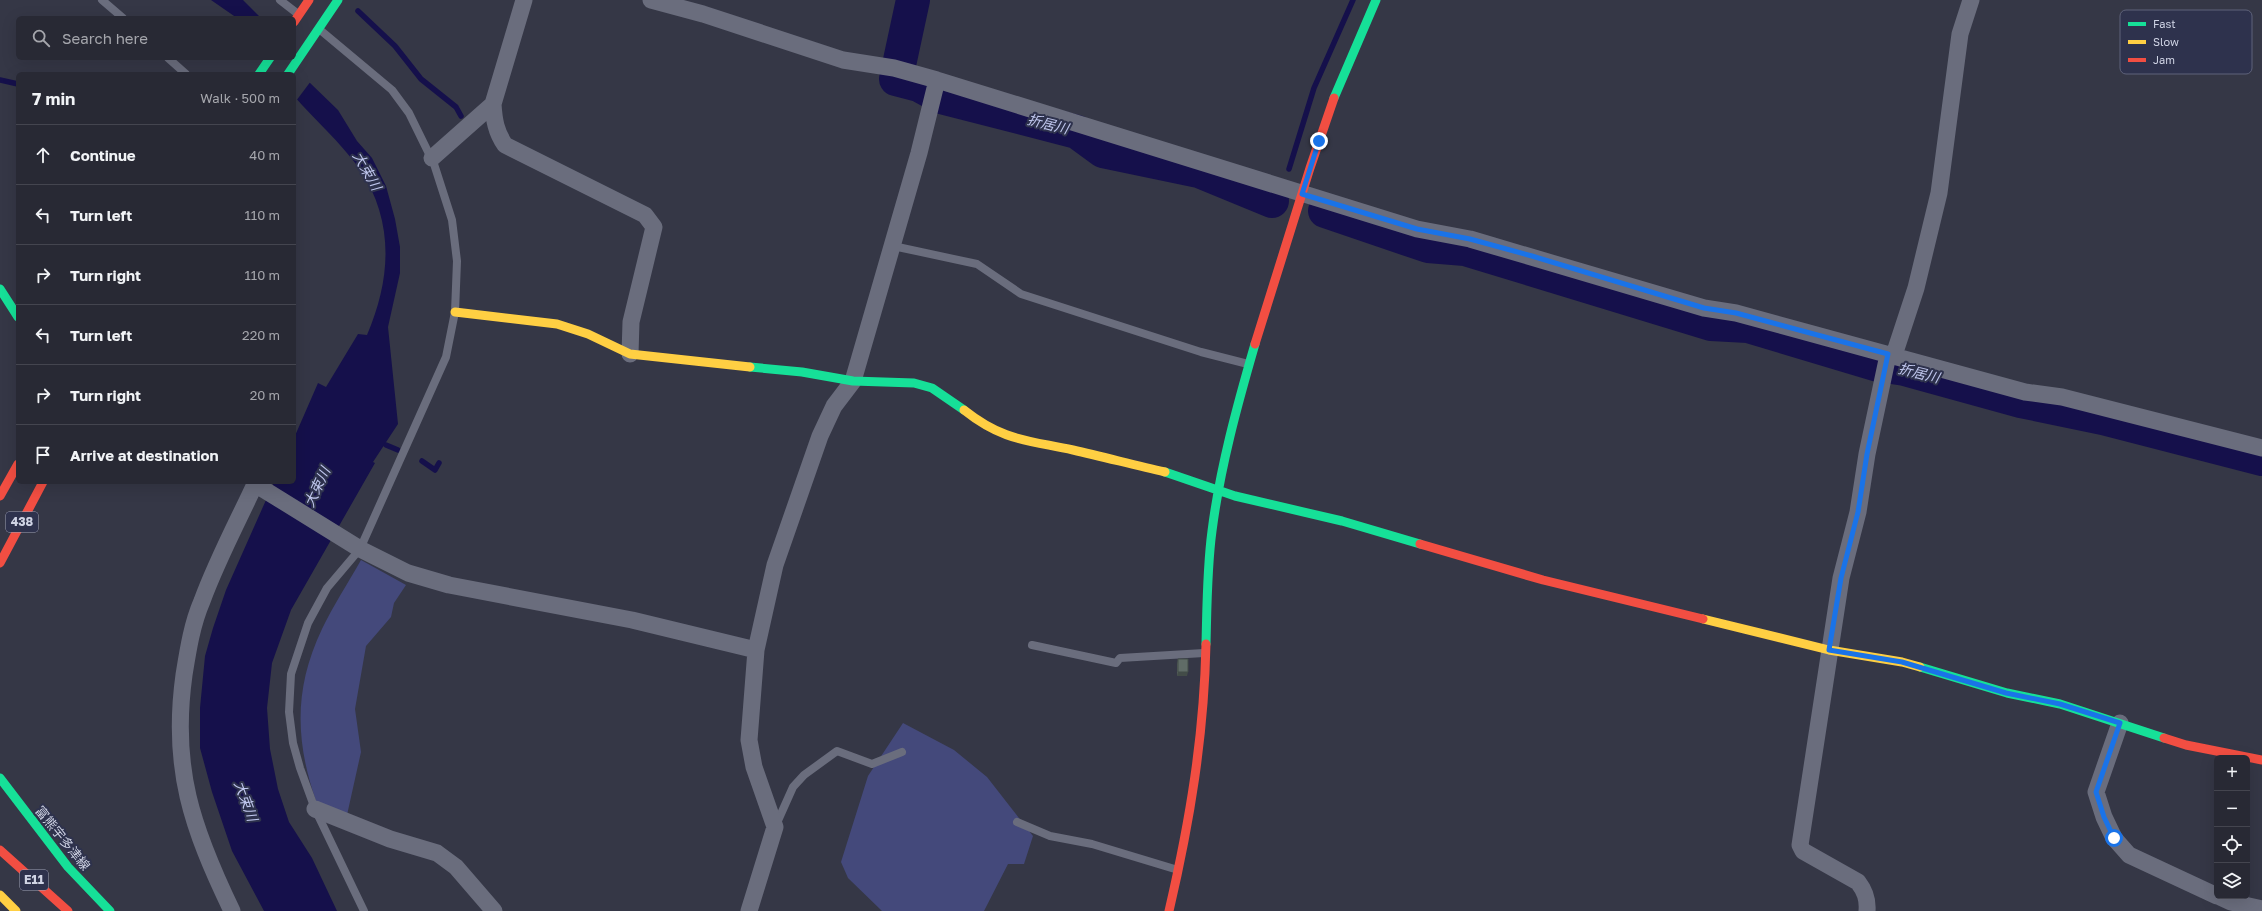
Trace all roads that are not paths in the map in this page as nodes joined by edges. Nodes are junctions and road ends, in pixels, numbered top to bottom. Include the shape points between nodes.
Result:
1 (102, 0) edge
2 (280, 0) edge
3 (309, 0) edge
4 (338, 0) edge
5 (524, 0) edge
6 (651, 0) edge
7 (1376, 0) edge
8 (1970, 0) edge
9 (121, 16) edge
10 (293, 16) edge
11 (296, 19) edge
12 (317, 32) junction
13 (170, 60) edge
14 (269, 60) edge
15 (184, 72) edge
16 (260, 72) edge
17 (289, 72) edge
18 (935, 89) junction
19 (493, 104) junction
20 (432, 158) junction
21 (1302, 194) junction
22 (893, 246) junction
23 (0, 289) edge
24 (455, 312) junction
25 (16, 314) edge
26 (630, 354) junction
27 (1889, 361) junction
28 (1249, 365) junction
29 (853, 381) junction
30 (2262, 448) edge
31 (16, 468) edge
32 (42, 484) edge
33 (257, 484) edge
34 (1218, 490) junction
35 (0, 496) edge
36 (360, 549) junction
37 (0, 563) edge
38 (1032, 645) dead end
39 (756, 650) junction
40 (1829, 650) junction
41 (1207, 653) junction
42 (2120, 723) junction
43 (902, 752) dead end
44 (2262, 760) edge
45 (0, 778) edge
46 (315, 809) junction
47 (1017, 822) dead end
48 (775, 828) junction
49 (0, 850) edge
50 (1179, 870) junction
51 (2214, 894) edge
52 (0, 895) edge
53 (2224, 899) edge
54 (0, 901) edge
55 (2262, 909) edge
56 (13, 911) edge
57 (16, 911) edge
58 (68, 911) edge
59 (110, 911) edge
60 (232, 911) edge
61 (364, 911) edge
62 (494, 911) edge
63 (748, 911) edge
64 (1170, 911) edge
65 (1867, 911) edge

1 - 9 lane
2 - 10 lane
3 - 11 main road
4 - 12 main road
5 - 19 street
6 - 18 street via 703,14 843,60 899,69
7 - 21 main road via 1338,83
8 - 27 street via 1960,34 1939,193 1916,288
12 - 17 main road
12 - 20 lane via 392,90 409,113
13 - 15 lane
14 - 16 main road
18 - 21 street
18 - 22 street
19 - 20 street
19 - 26 street via 498,135 505,145 645,215 654,227 631,322
20 - 24 lane via 452,220 457,261
21 - 27 street via 1417,229 1470,239 1532,256 1704,308 1736,313
21 - 28 main road
22 - 28 lane via 977,264 1021,294 1200,352
22 - 29 street
23 - 25 main road
24 - 26 main road via 557,324 588,334
24 - 36 lane via 446,357
26 - 29 main road via 802,372
27 - 30 street via 2025,392 2062,397
27 - 40 street via 1867,454 1858,512 1841,578
28 - 34 main road
29 - 34 main road via 914,383 932,388 1001,434 1022,441 1165,472
29 - 39 street via 834,406 820,436 775,565
31 - 35 main road, 438
32 - 37 main road, 438
33 - 36 street
33 - 60 street via 201,601 192,631 181,697 179,740 184,783 211,868
34 - 40 main road via 1342,521 1543,580
34 - 41 main road via 1212,533
36 - 39 street via 408,573 449,585 632,620
36 - 46 lane via 327,588 308,624 291,674 289,712 293,744
38 - 41 lane via 1116,663 1120,658
39 - 48 street via 749,740 754,767
40 - 42 main road via 1902,662 2006,693 2060,704
40 - 65 street via 1800,845 1803,851 1858,882 1864,889 1868,901
41 - 50 main road via 1202,731
42 - 44 main road via 2186,745
42 - 51 street via 2096,792 2114,838 2130,855
43 - 48 lane via 872,764 837,751 804,775 793,787
45 - 59 main road, 富熊宇多津線 via 68,867
46 - 61 lane
46 - 62 street via 390,839 437,853 456,867
47 - 50 lane via 1050,836 1092,844
48 - 63 street
49 - 58 main road, E11
50 - 64 main road
52 - 57 main road, E11
53 - 55 street
54 - 56 main road

